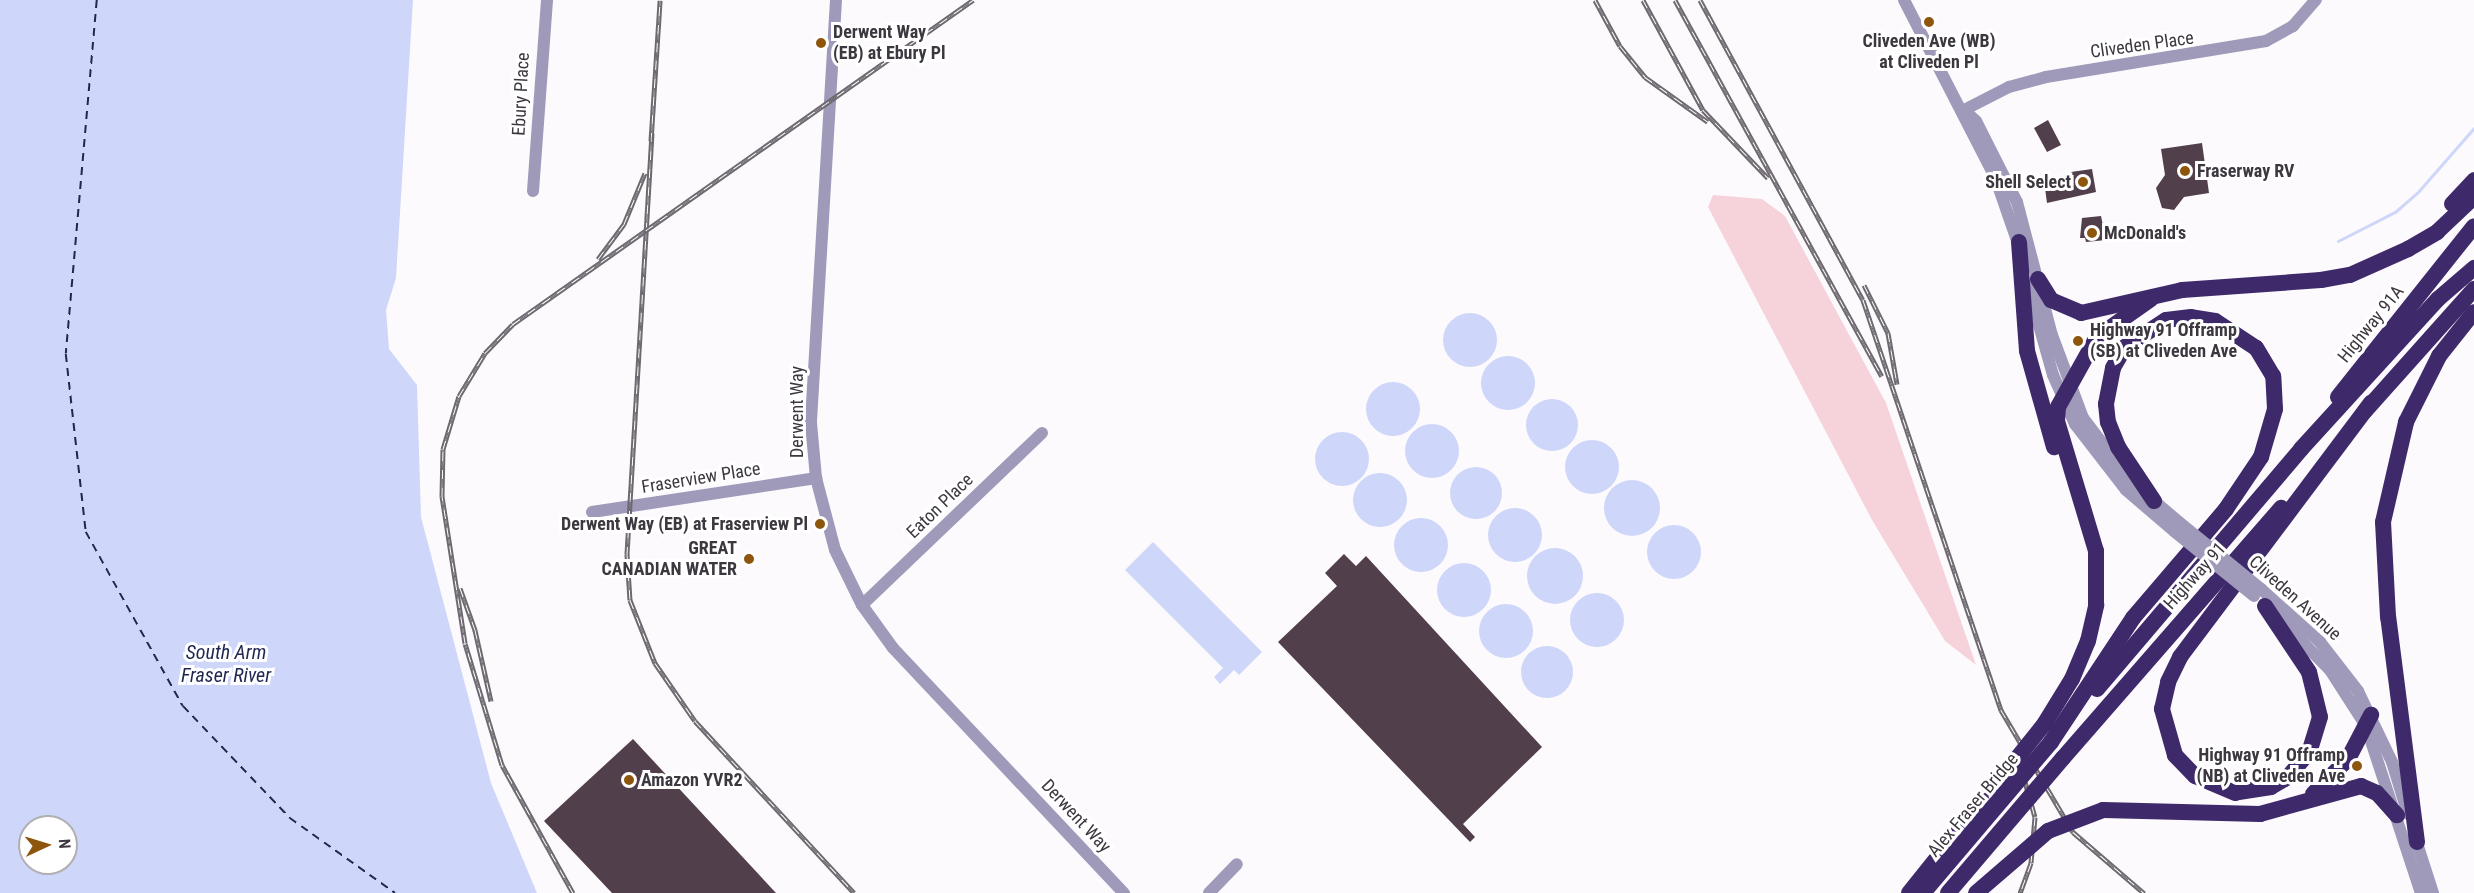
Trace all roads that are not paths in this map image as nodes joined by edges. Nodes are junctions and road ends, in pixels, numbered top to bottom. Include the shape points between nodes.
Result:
1 (547, 0) edge
2 (836, 0) edge
3 (1904, 0) edge
4 (2316, 0) edge
5 (1964, 110) junction
6 (2474, 180) edge
7 (534, 191) dead end
8 (2474, 197) edge
9 (2474, 226) edge
10 (2019, 242) junction
11 (2474, 268) edge
12 (2350, 274) junction
13 (2038, 279) junction
14 (2474, 289) edge
15 (2151, 299) junction
16 (2474, 312) edge
17 (2066, 393) junction
18 (2371, 404) junction
19 (1042, 433) dead end
20 (2301, 449) junction
21 (816, 478) junction
22 (2154, 501) junction
23 (592, 512) dead end
24 (2177, 527) junction
25 (2096, 582) junction
26 (2260, 597) junction
27 (862, 605) junction
28 (2369, 720) junction
29 (2051, 742) junction
30 (2305, 800) junction
31 (2397, 815) junction
32 (2417, 842) junction
33 (1237, 864) dead end
34 (1124, 893) edge
35 (1209, 893) edge
36 (1909, 893) edge
37 (1923, 893) edge
38 (1948, 893) edge
39 (1976, 893) edge
40 (2421, 893) edge
41 (2433, 893) edge

1 - 7 street, Ebury Place
2 - 21 street, Derwent Way via 811,419
3 - 5 street, Cliveden Avenue
4 - 5 street, Cliveden Place via 2293,26 2266,40 2046,77 2009,87
5 - 10 street, Cliveden Avenue
5 - 13 street, Cliveden Avenue via 1976,121 2005,173
6 - 12 highway via 2428,225
8 - 12 highway via 2437,232
9 - 20 highway, Highway 91A via 2351,379
10 - 17 street, Cliveden Avenue via 2042,338
10 - 25 highway via 2032,374
11 - 20 highway, Highway 91 via 2438,299
12 - 15 highway via 2291,284 2182,290
13 - 15 highway via 2051,300 2072,311 2104,311
13 - 17 street, Cliveden Avenue
14 - 18 highway, Highway 91
15 - 17 highway via 2097,337
16 - 32 highway via 2439,356 2406,422 2383,522 2388,617
17 - 22 street, Cliveden Avenue via 2114,462
17 - 24 street, Cliveden Avenue via 2107,468
17 - 25 highway via 2057,421 2089,521
18 - 26 highway via 2180,657 2169,682 2162,709 2165,735 2175,755 2195,776 2235,793 2271,787 2288,777 2309,752 2320,717 2308,672
18 - 38 highway, Highway 91, bridge
19 - 27 street, Eaton Place
20 - 29 highway, Highway 91
21 - 23 street, Fraserview Place
21 - 27 street, Derwent Way via 835,550
22 - 24 street, Cliveden Avenue
22 - 29 highway via 2118,447 2108,422 2106,404 2113,368 2132,342 2166,320 2191,317 2215,321 2256,348 2273,376 2275,409 2261,457 2226,509 2133,618
24 - 26 street, Cliveden Avenue, bridge
25 - 36 highway, bridge via 2088,641 2072,679 2045,723
26 - 28 street, Cliveden Avenue via 2319,657
26 - 28 street, Cliveden Avenue via 2320,642
27 - 34 street, Derwent Way via 893,648
28 - 30 highway via 2338,772
28 - 31 street, Cliveden Avenue
28 - 32 street, Cliveden Avenue
29 - 37 highway, Alex Fraser Bridge, bridge
30 - 31 highway via 2361,786 2377,793
30 - 39 highway, bridge via 2260,814 2103,810 2068,821 2038,838
31 - 40 street, Cliveden Avenue
32 - 41 street, Cliveden Avenue
33 - 35 street

